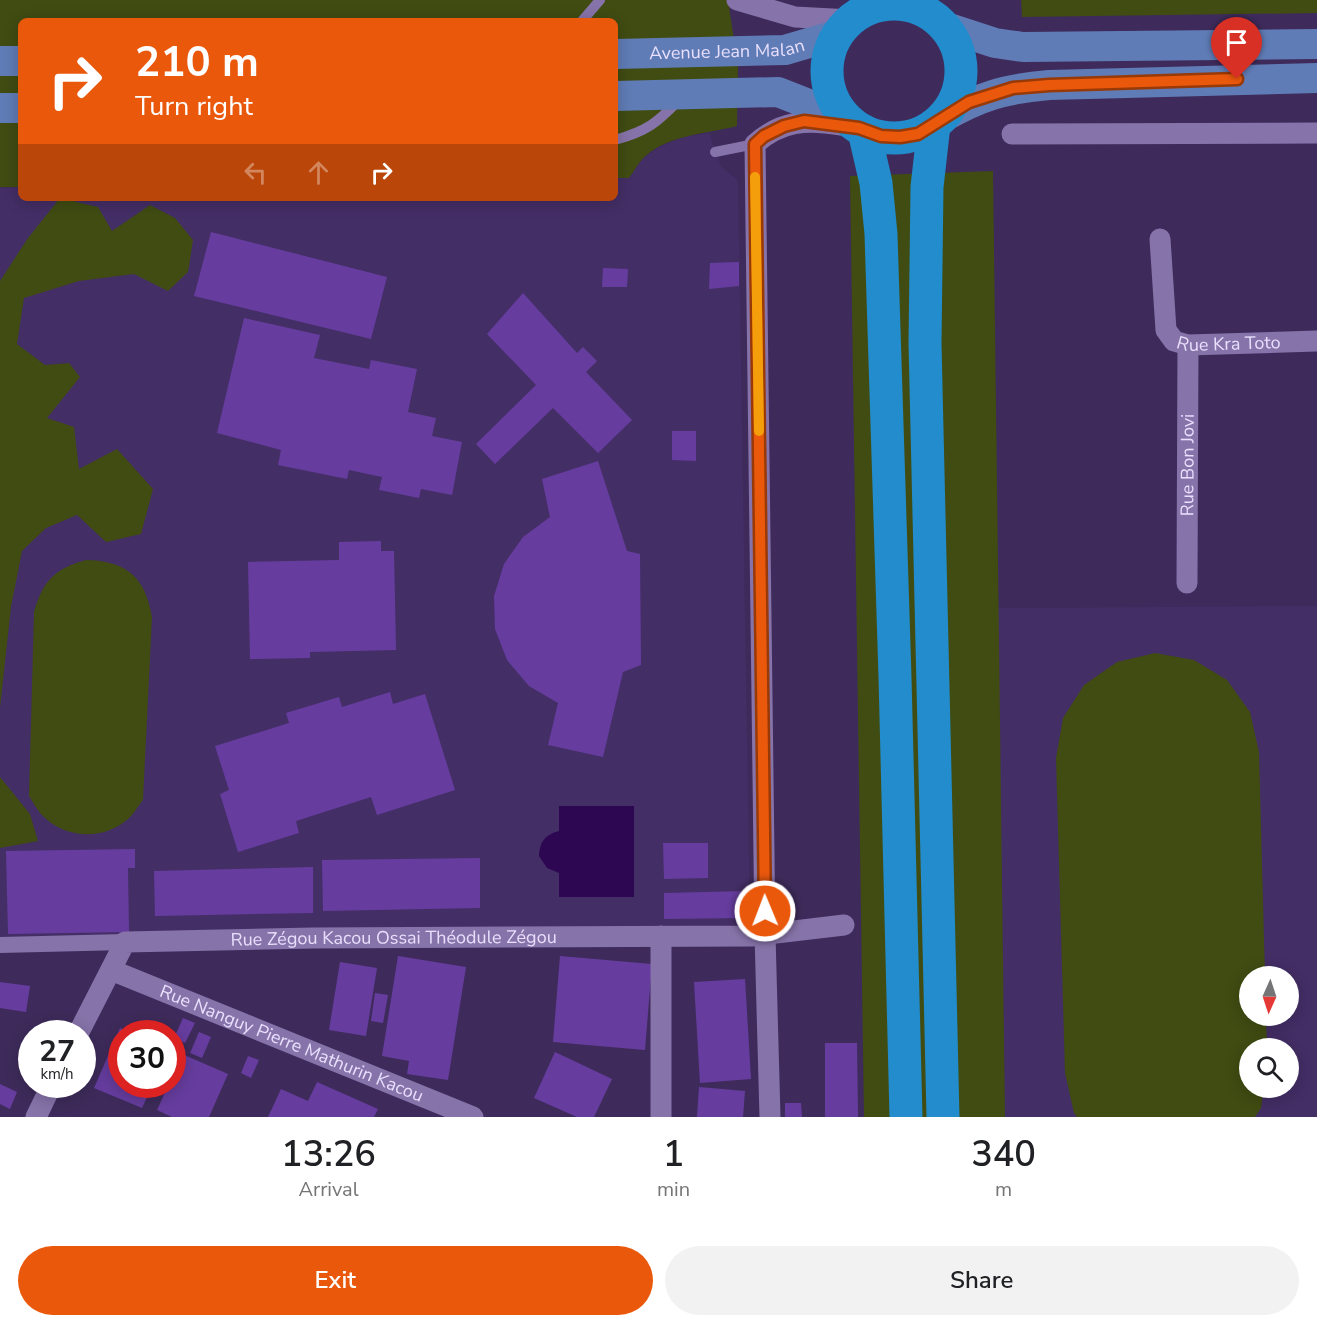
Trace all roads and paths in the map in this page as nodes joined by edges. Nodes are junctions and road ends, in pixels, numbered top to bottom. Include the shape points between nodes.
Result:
1 (600, 0) edge
2 (737, 0) edge
3 (940, 16) edge
4 (854, 17) edge
5 (585, 18) edge
6 (1317, 44) edge
7 (618, 54) edge
8 (0, 61) edge
9 (18, 61) edge
10 (1317, 78) edge
11 (684, 94) junction
12 (618, 96) edge
13 (0, 108) edge
14 (18, 108) edge
15 (938, 121) junction
16 (856, 125) junction
17 (1317, 133) edge
18 (1012, 134) dead end
19 (618, 139) edge
20 (755, 144) junction
21 (715, 152) dead end
22 (1160, 239) dead end
23 (1317, 341) edge
24 (1188, 345) junction
25 (1187, 583) dead end
26 (844, 925) dead end
27 (765, 935) junction
28 (661, 936) junction
29 (125, 942) junction
30 (0, 945) edge
31 (111, 970) junction
32 (85, 1020) edge
33 (45, 1098) edge
34 (36, 1117) edge
35 (473, 1117) edge
36 (660, 1117) edge
37 (770, 1117) edge
38 (906, 1117) edge
39 (943, 1117) edge

1 - 5 lane
2 - 4 street via 795,17
3 - 4 highway via 894,4 877,6
3 - 6 main road via 995,43 1023,47
3 - 15 highway via 961,62 961,82 954,101
4 - 7 main road, Avenue Jean Malan via 785,50
4 - 16 highway via 828,56 827,77 832,98
8 - 9 main road
10 - 15 main road via 1013,88 969,102
11 - 12 main road
11 - 16 main road via 778,92
11 - 19 lane via 659,121 638,134
13 - 14 main road
15 - 16 highway via 918,134 900,137 881,136
15 - 39 highway via 927,187 925,332
16 - 20 street via 804,121 784,126
16 - 38 highway via 876,183 881,234
17 - 18 street
20 - 21 lane
20 - 27 street
22 - 24 street, Rue Kra Toto via 1166,330 1174,340
23 - 24 street, Rue Kra Toto
24 - 25 street, Rue Bon Jovi
26 - 27 street, Rue Zégou Kacou Ossai Théodule Zégou
27 - 28 street, Rue Zégou Kacou Ossai Théodule Zégou
27 - 37 street
28 - 29 street, Rue Zégou Kacou Ossai Théodule Zégou
28 - 36 street
29 - 30 street
29 - 31 street
31 - 32 street
31 - 35 street, Rue Nanguy Pierre Mathurin Kacou
33 - 34 street

